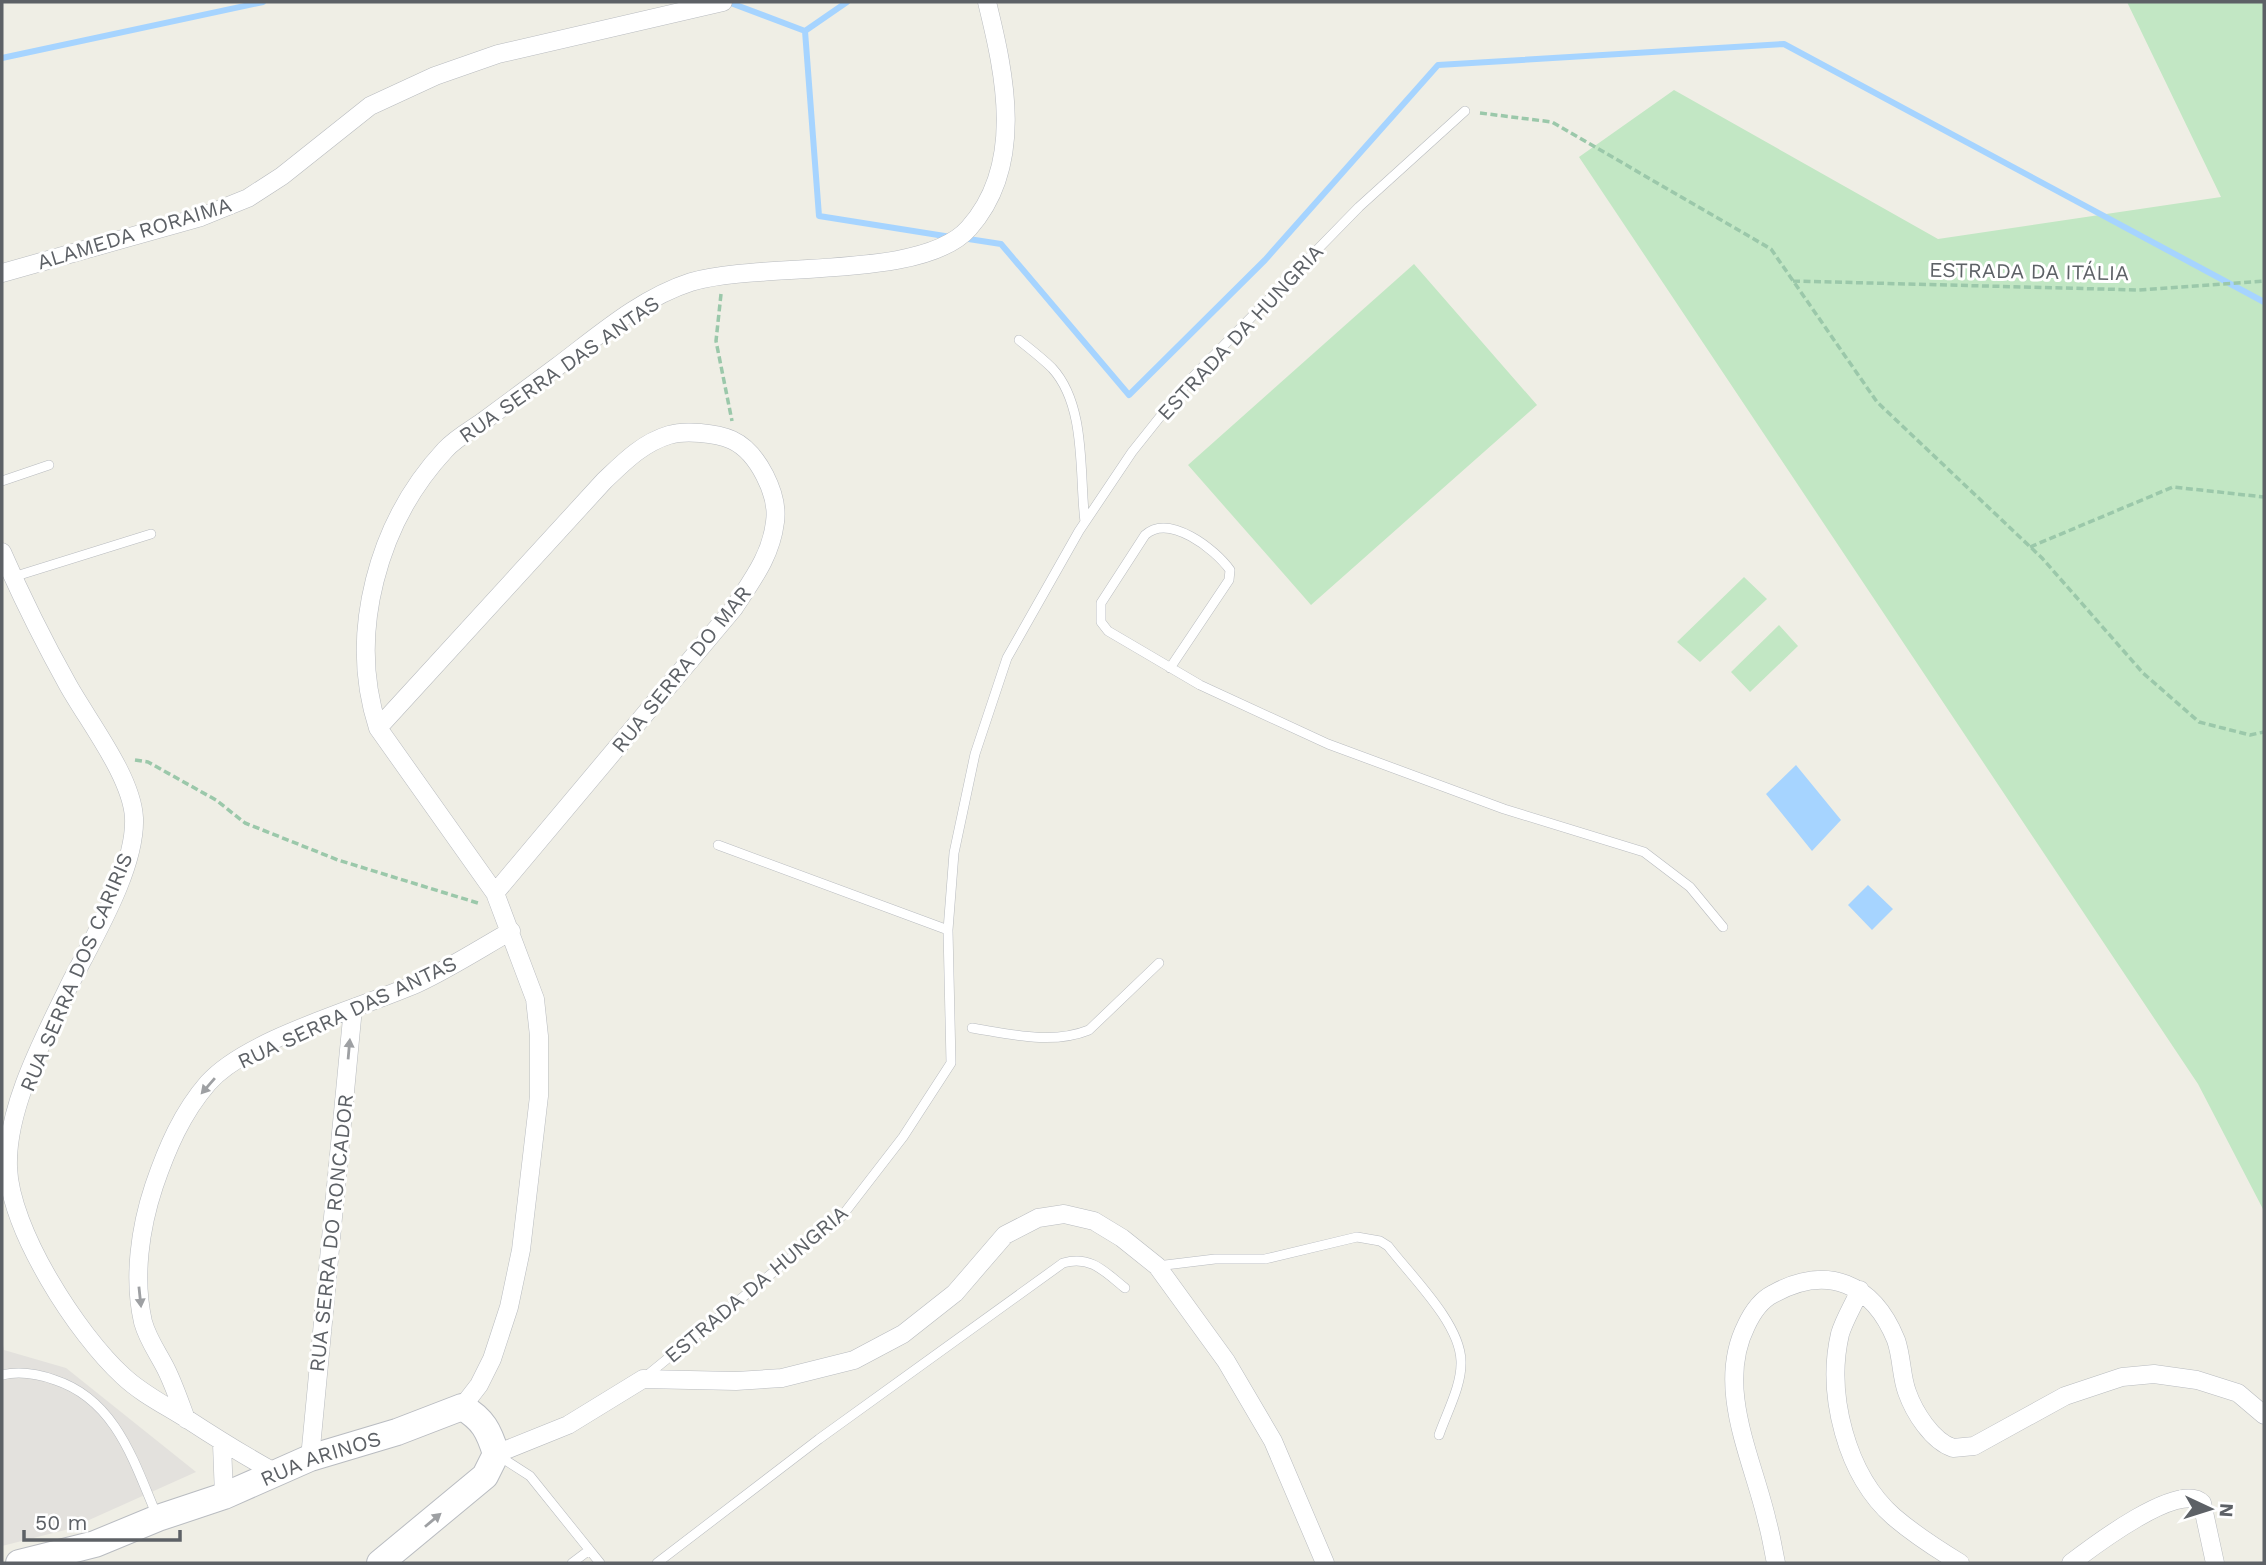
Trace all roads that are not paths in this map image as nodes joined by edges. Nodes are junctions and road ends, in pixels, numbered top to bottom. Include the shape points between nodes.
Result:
1 (723, 2) edge
2 (987, 2) edge
3 (1465, 111) road end
4 (2, 273) edge
5 (1019, 340) dead end
6 (49, 466) dead end
7 (2, 481) edge
8 (1084, 522) junction
9 (151, 534) dead end
10 (2, 552) edge
11 (13, 577) junction
12 (1170, 668) junction
13 (378, 728) junction
14 (718, 845) dead end
15 (495, 893) junction
16 (1723, 927) dead end
17 (948, 930) junction
18 (511, 931) junction
19 (1160, 963) dead end
20 (353, 1008) junction
21 (972, 1028) dead end
22 (1157, 1266) junction
23 (1125, 1288) dead end
24 (1860, 1290) junction
25 (2, 1375) edge
26 (643, 1379) junction
27 (462, 1407) junction
28 (2264, 1415) edge
29 (186, 1419) junction
30 (1440, 1435) dead end
31 (222, 1444) junction
32 (496, 1454) junction
33 (310, 1458) junction
34 (276, 1473) junction
35 (224, 1496) junction
36 (158, 1518) junction
37 (588, 1551) junction
38 (19, 1563) edge
39 (380, 1563) edge
40 (572, 1563) edge
41 (600, 1563) edge
42 (657, 1563) edge
43 (1325, 1563) edge
44 (1776, 1563) edge
45 (1959, 1563) edge
46 (2071, 1563) edge
47 (2215, 1563) edge

1 - 4 street, ALAMEDA RORAIMA via 498,54 435,76 370,106 248,198 201,217
2 - 13 street, RUA SERRA DAS ANTAS via 1004,74 1006,136 997,179 969,229 945,248 911,257 723,275 690,283 627,315 446,449 405,502 382,554 367,614 365,662
3 - 8 lane, ESTRADA DA HUNGRIA via 1359,207 1187,383
5 - 8 lane via 1053,369 1069,394 1077,430
6 - 7 lane
8 - 17 lane, ESTRADA DA HUNGRIA via 1007,659 987,718 954,853
9 - 11 lane
10 - 11 street, RUA SERRA DOS CARIRIS
11 - 29 street, RUA SERRA DOS CARIRIS via 129,792 134,816 133,841 121,878 37,1053 15,1121 8,1166 14,1208 30,1244 92,1342 123,1377
12 - 12 lane via 1108,631 1099,612 1145,535 1164,526 1183,531 1230,570 1228,580
12 - 16 lane via 1328,744 1504,809 1644,852 1690,887
13 - 15 street, RUA SERRA DAS ANTAS
13 - 15 street, RUA SERRA DO MAR via 604,481 638,450 669,435 691,433 732,440 757,465 773,496 776,519 761,569 734,608
14 - 17 lane
15 - 18 street, RUA SERRA DAS ANTAS
17 - 26 lane, ESTRADA DA HUNGRIA via 951,1063 903,1137 842,1216
18 - 20 street, RUA SERRA DAS ANTAS via 420,982
18 - 27 street, RUA SERRA DAS ANTAS via 535,999 539,1096 521,1250 509,1307 492,1359
19 - 21 lane via 1089,1030 1076,1036 1035,1037
20 -> 29 street, RUA SERRA DAS ANTAS via 231,1064 209,1082 167,1149 146,1209 139,1291 153,1349
33 -> 20 street, RUA SERRA DO RONCADOR
22 - 26 street via 1094,1221 1064,1214 1038,1218 1005,1236 956,1293 914,1325 854,1360 782,1378
22 - 30 lane via 1265,1259 1357,1237 1380,1241 1450,1325 1458,1345 1459,1379
22 - 43 street via 1226,1361 1273,1441
23 - 42 lane via 1097,1265 1075,1259 1063,1263
24 - 28 street via 1895,1339 1906,1390 1915,1408 1938,1438 1953,1448 1974,1446 2065,1396 2122,1377 2154,1374 2197,1380 2238,1393
24 - 44 street via 1833,1278 1789,1285 1766,1298 1738,1342 1734,1374 1737,1408
24 - 45 street via 1840,1334 1835,1382 1836,1402 1855,1462 1870,1491 1892,1516
25 - 36 lane via 41,1375 74,1386 101,1408 124,1438
26 - 32 street, ESTRADA DA HUNGRIA via 568,1425
27 - 32 street via 488,1428
27 - 33 street, RUA ARINOS
29 - 31 street
31 - 34 street
31 - 35 street
32 - 37 lane via 530,1476
39 -> 32 street via 485,1476
33 - 34 street, RUA ARINOS
34 - 35 street, RUA ARINOS
35 - 36 street, RUA ARINOS
36 - 38 street, RUA ARINOS via 95,1544
37 - 40 lane
37 - 41 lane
46 - 47 street via 2141,1516 2186,1496 2202,1503

